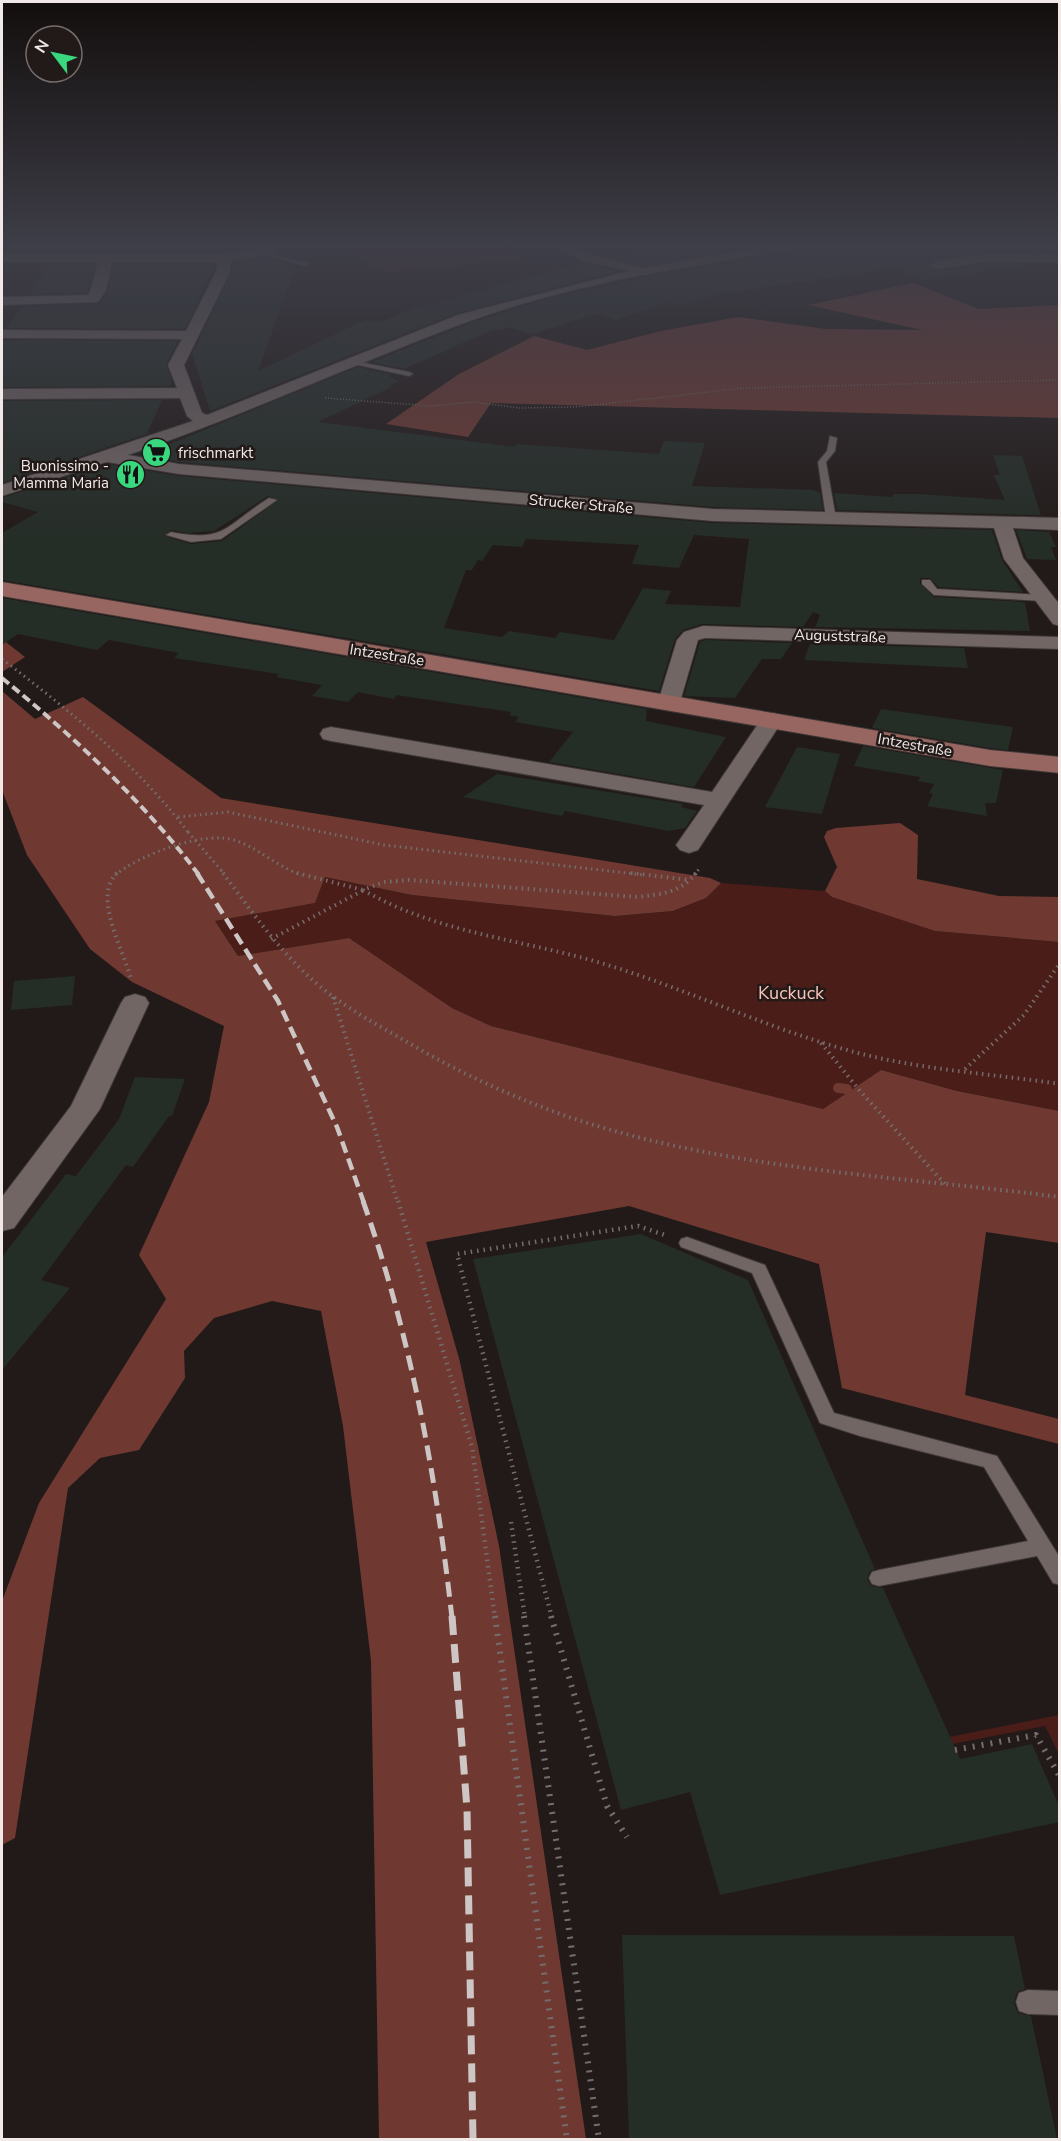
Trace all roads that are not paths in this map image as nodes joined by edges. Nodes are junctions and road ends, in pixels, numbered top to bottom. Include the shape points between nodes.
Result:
1 (186, 346) edge
2 (398, 346) edge
3 (358, 363) junction
4 (409, 374) dead end
5 (186, 393) junction
6 (2, 394) edge
7 (207, 422) junction
8 (833, 438) dead end
9 (105, 456) junction
10 (2, 491) edge
11 (272, 500) dead end
12 (831, 518) junction
13 (1002, 523) junction
14 (1059, 524) edge
15 (171, 535) dead end
16 (926, 582) dead end
17 (2, 589) edge
18 (1043, 598) junction
19 (1059, 620) edge
20 (1059, 643) edge
21 (669, 702) junction
22 (772, 720) junction
23 (331, 735) dead end
24 (1059, 765) edge
25 (719, 800) junction
26 (696, 854) road end
27 (135, 1003) road end
28 (2, 1220) edge
29 (687, 1243) road end
30 (1041, 1547) junction
31 (1059, 1577) edge
32 (879, 1578) dead end
33 (1028, 2002) dead end
34 (1059, 2003) edge

1 - 5 street via 176,365
2 - 3 street
3 - 4 lane
3 - 7 street
5 - 6 street
5 - 7 street via 195,416
7 - 9 street
8 - 12 lane via 831,451 822,462
9 - 10 street
9 - 12 street, Strucker Straße via 138,464 269,478 671,512
11 - 15 lane via 234,529 208,541
12 - 13 street, Strucker Straße
13 - 14 street, Strucker Straße
13 - 18 street via 1014,559
16 - 18 lane via 934,592
17 - 21 main road, Intzestraße
18 - 19 street
20 - 21 street, Auguststraße via 703,632 688,640
21 - 22 main road, Intzestraße
22 - 24 main road, Intzestraße via 990,758
22 - 25 street
23 - 25 street
25 - 26 street
27 - 28 street via 85,1109
29 - 30 lane via 759,1269 827,1418 990,1461
30 - 31 lane
30 - 32 lane
33 - 34 lane

